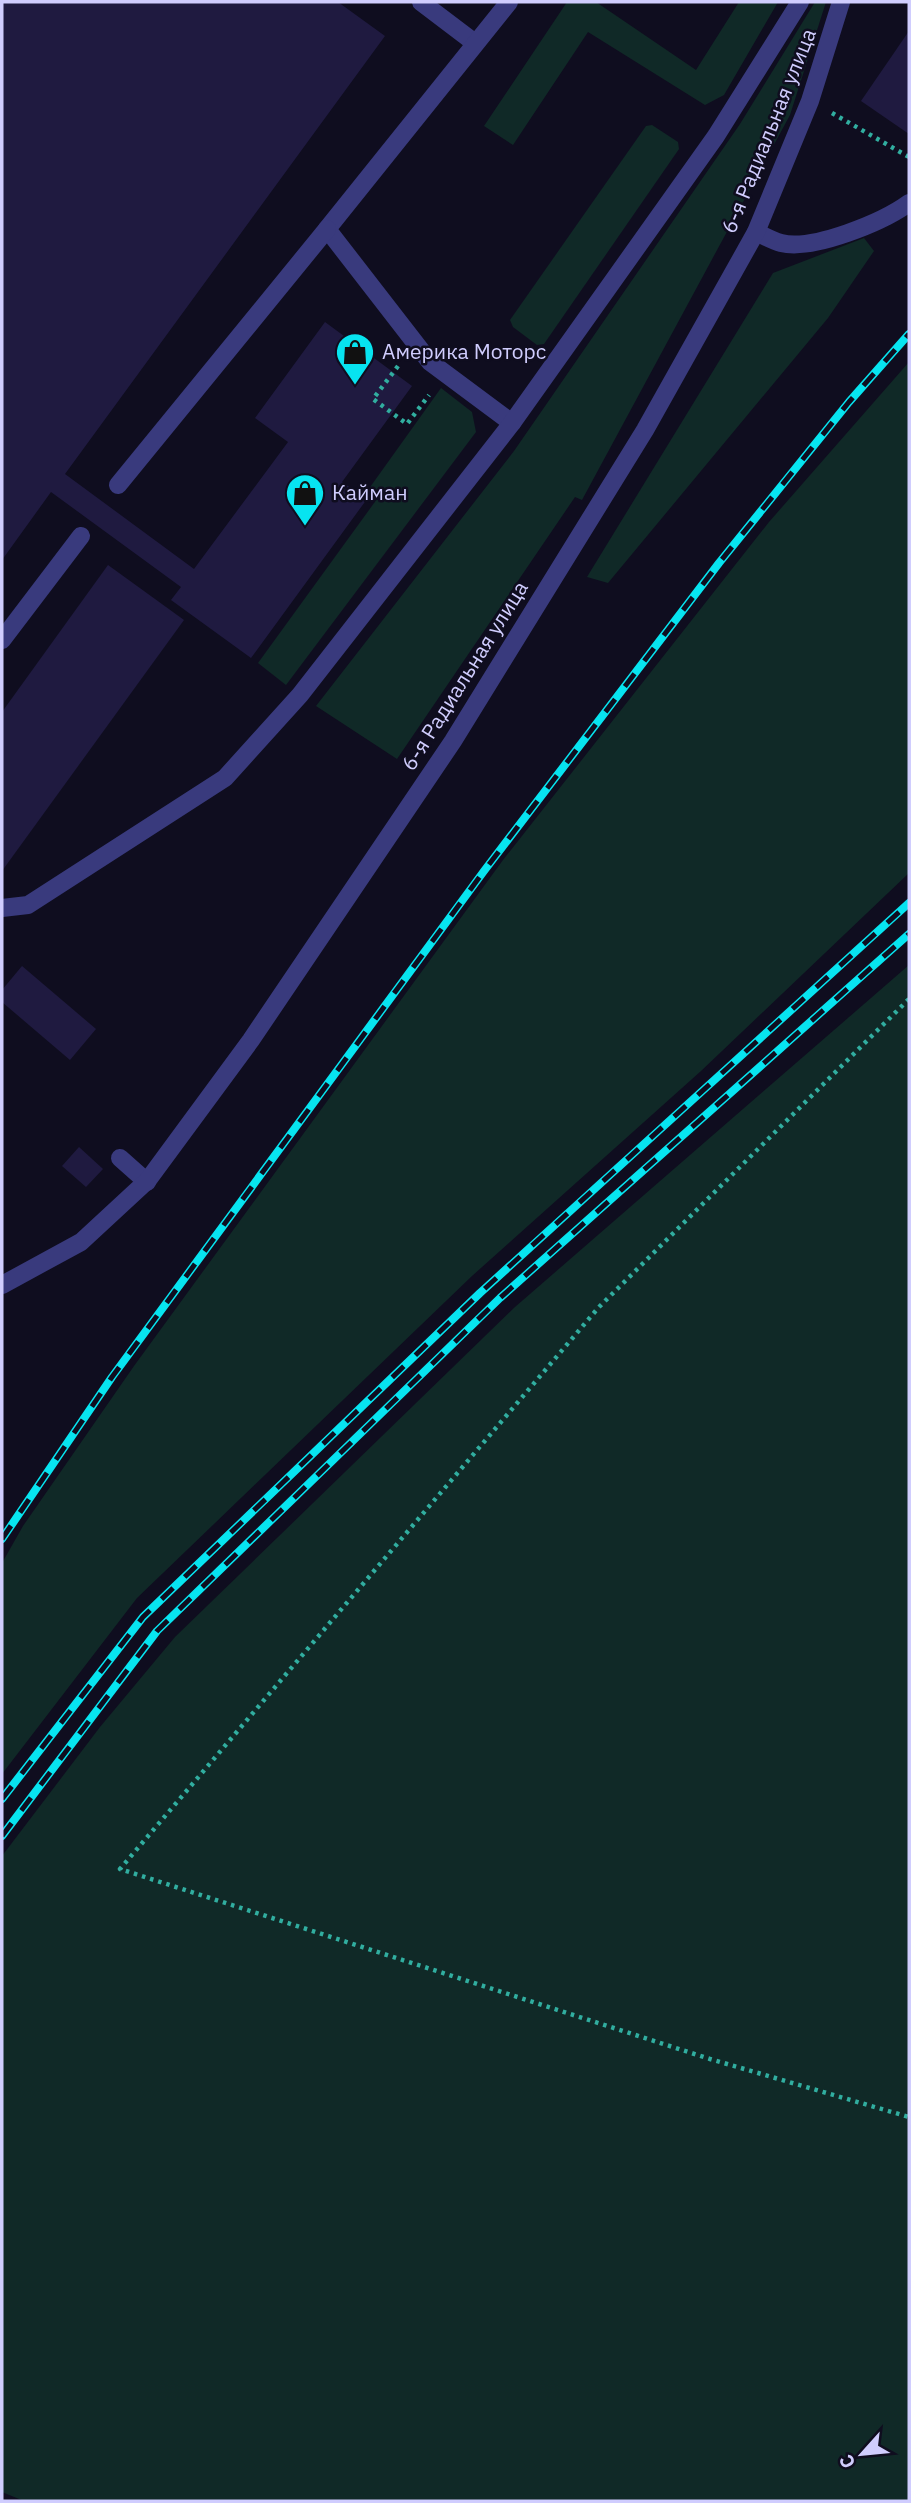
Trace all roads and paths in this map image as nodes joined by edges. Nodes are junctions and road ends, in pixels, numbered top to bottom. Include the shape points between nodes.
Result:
1 (421, 2) edge
2 (509, 2) edge
3 (800, 2) edge
4 (841, 2) edge
5 (475, 43) junction
6 (810, 101) junction
7 (909, 157) edge
8 (909, 203) edge
9 (327, 229) junction
10 (756, 232) junction
11 (415, 342) junction
12 (445, 373) junction
13 (512, 423) junction
14 (118, 485) dead end
15 (80, 536) dead end
16 (2, 640) edge
17 (2, 908) edge
18 (909, 999) edge
19 (120, 1158) dead end
20 (146, 1182) junction
21 (2, 1285) edge
22 (909, 2118) edge

1 - 5 street
2 - 5 street
3 - 13 street via 716,136
4 - 6 street, 6-я Радиальная улица
5 - 9 street
6 - 7 path
6 - 10 street, 6-я Радиальная улица
8 - 10 street via 888,218 834,238 783,244
9 - 11 street
9 - 14 street
10 - 20 street, 6-я Радиальная улица via 645,430 453,741 251,1040
11 - 12 street
11 - 12 path via 373,399 407,424
12 - 13 street
13 - 17 street via 300,695 225,778 28,905
15 - 16 street
18 - 22 path via 599,1307 120,1869 710,2059
19 - 20 street
20 - 21 street, 6-я Радиальная улица via 80,1241

